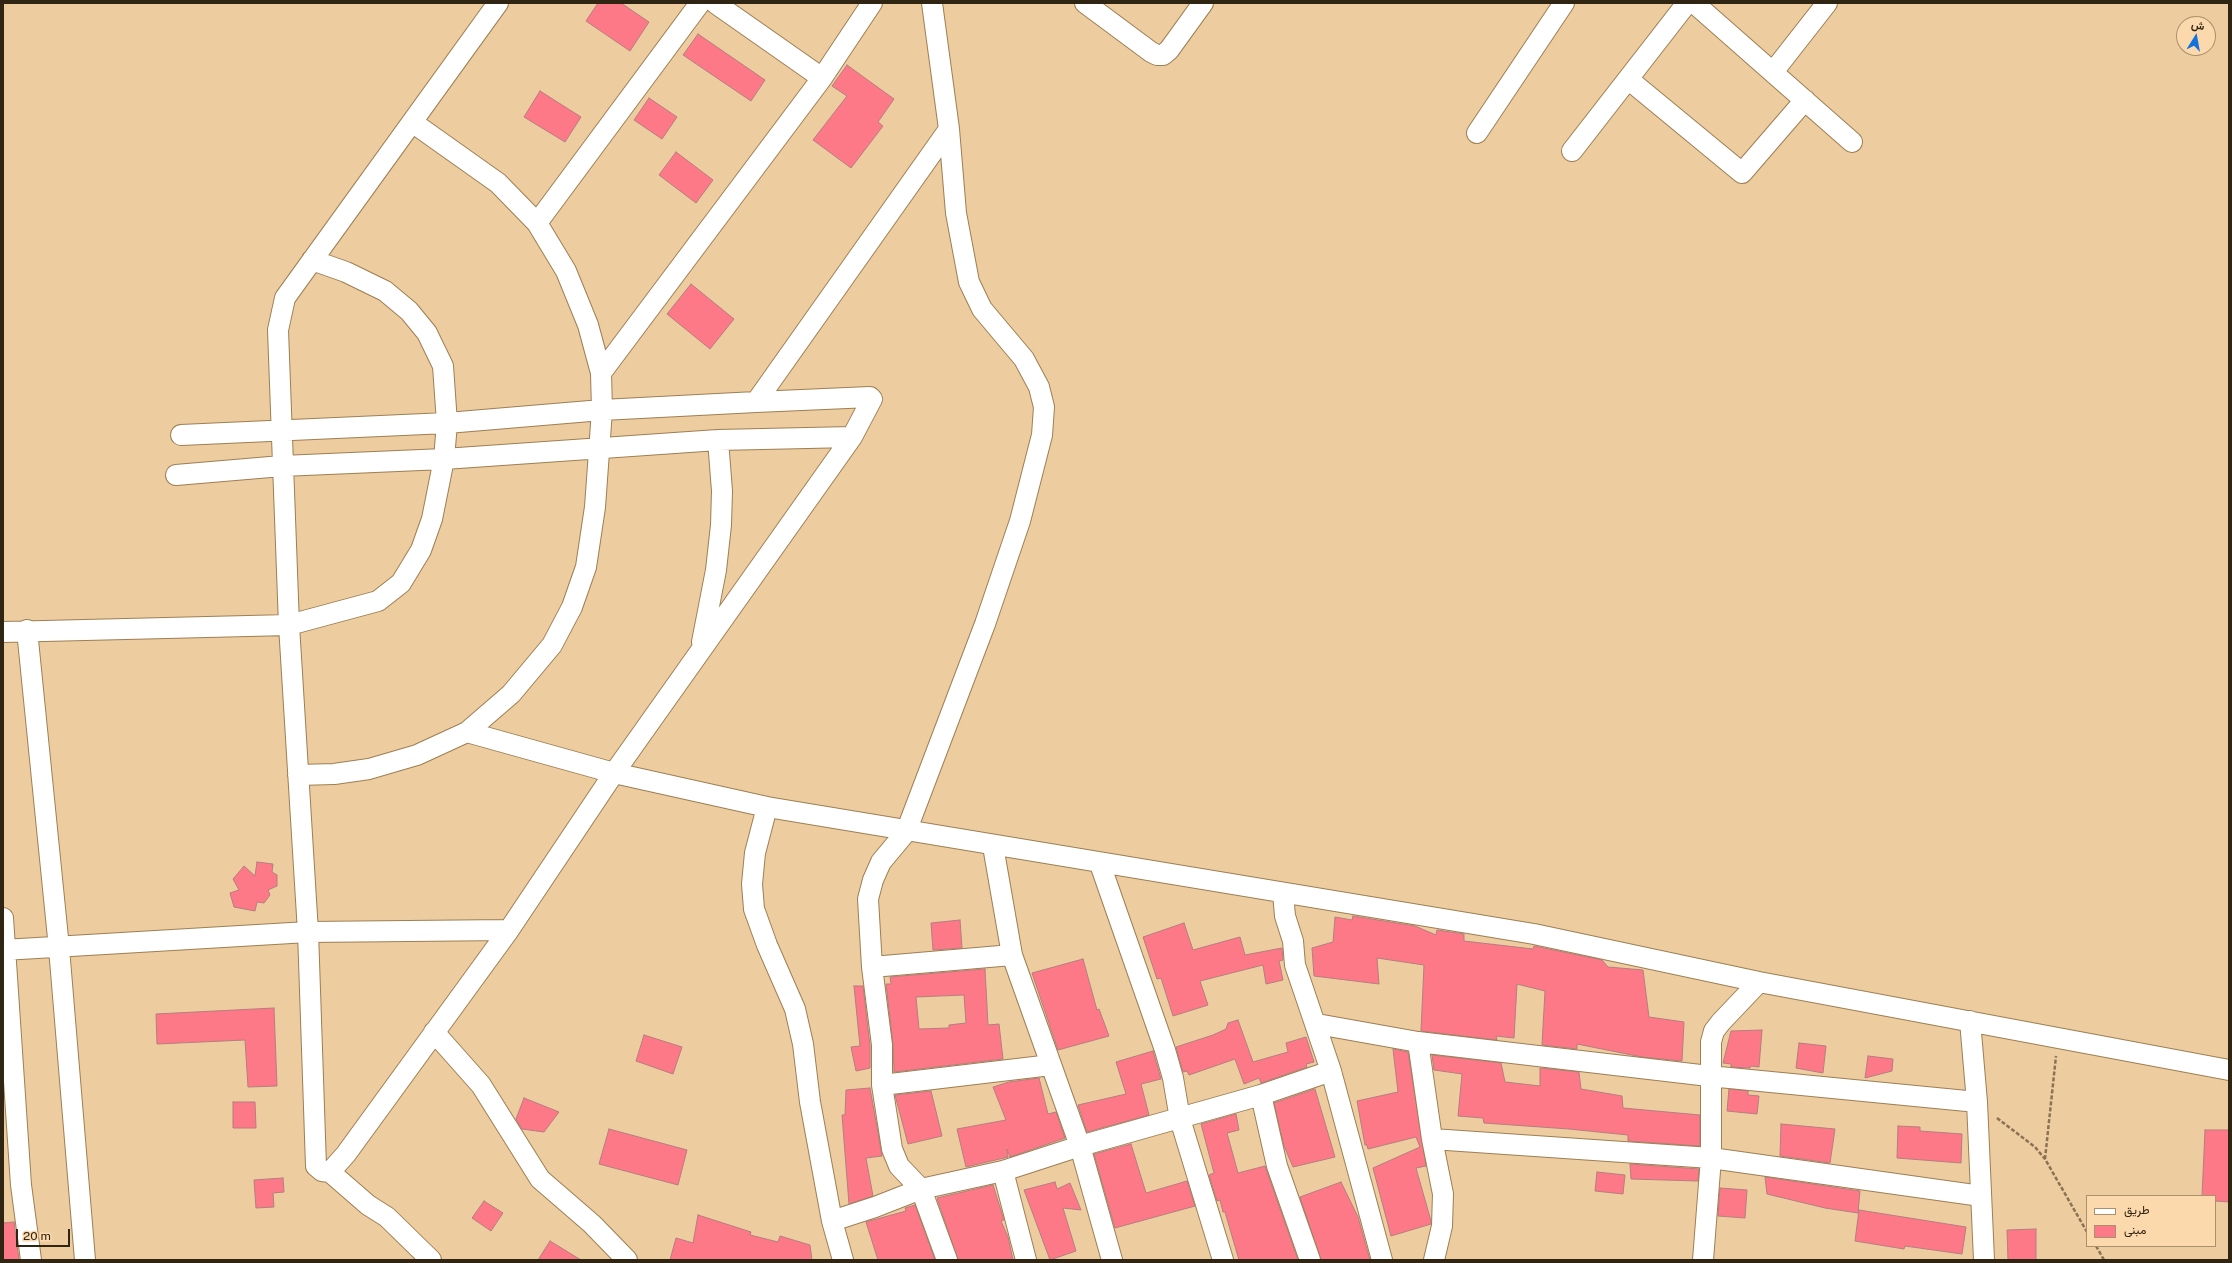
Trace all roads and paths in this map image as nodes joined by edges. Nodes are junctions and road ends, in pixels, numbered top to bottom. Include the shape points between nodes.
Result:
1 (498, 3) edge
2 (700, 3) edge
3 (715, 3) edge
4 (872, 3) edge
5 (932, 3) edge
6 (1084, 3) edge
7 (1203, 3) edge
8 (1564, 3) edge
9 (1687, 3) edge
10 (1694, 3) edge
11 (1827, 3) edge
12 (1773, 72) junction
13 (822, 78) junction
14 (1628, 79) junction
15 (1805, 100) junction
16 (412, 122) junction
17 (949, 129) junction
18 (1477, 133) dead end
19 (1852, 142) dead end
20 (1572, 151) dead end
21 (537, 223) junction
22 (312, 260) junction
23 (601, 373) junction
24 (756, 402) junction
25 (602, 410) junction
26 (447, 423) junction
27 (282, 430) junction
28 (181, 434) dead end
29 (852, 437) junction
30 (718, 440) junction
31 (598, 448) junction
32 (444, 459) junction
33 (282, 466) junction
34 (176, 475) dead end
35 (289, 625) junction
36 (27, 630) junction
37 (3, 632) edge
38 (701, 648) junction
39 (467, 732) junction
40 (614, 773) junction
41 (298, 776) junction
42 (767, 807) junction
43 (906, 832) junction
44 (993, 846) junction
45 (1100, 864) junction
46 (1283, 893) junction
47 (3, 918) edge
48 (509, 930) junction
49 (308, 932) junction
50 (59, 948) junction
51 (4, 950) edge
52 (1012, 955) junction
53 (872, 967) junction
54 (1760, 982) junction
55 (1970, 1021) junction
56 (1317, 1024) junction
57 (434, 1032) junction
58 (2058, 1038) junction
59 (1418, 1042) junction
60 (1051, 1065) junction
61 (2229, 1070) edge
62 (1331, 1071) junction
63 (1709, 1076) junction
64 (882, 1085) junction
65 (1260, 1095) junction
66 (1977, 1102) junction
67 (1180, 1119) junction
68 (1432, 1139) junction
69 (1080, 1146) junction
70 (1710, 1158) junction
71 (2045, 1159) junction
72 (1003, 1171) junction
73 (330, 1172) junction
74 (12, 1185) edge
75 (921, 1189) junction
76 (1981, 1196) junction
77 (832, 1221) junction
78 (2086, 1230) edge
79 (2097, 1247) edge
80 (31, 1260) edge
81 (85, 1260) edge
82 (431, 1260) edge
83 (627, 1260) edge
84 (843, 1260) edge
85 (947, 1260) edge
86 (1026, 1260) edge
87 (1112, 1260) edge
88 (1223, 1260) edge
89 (1310, 1260) edge
90 (1382, 1260) edge
91 (1434, 1260) edge
92 (1703, 1260) edge
93 (1984, 1260) edge
94 (2104, 1260) edge

1 - 16 street
2 - 21 street
3 - 13 street
4 - 13 street
5 - 17 street
6 - 7 street via 1157,55 1163,55 1169,50
8 - 18 street
9 - 14 street
10 - 12 street
11 - 12 street
12 - 15 street
13 - 23 street
14 - 15 street via 1742,173
14 - 20 street
15 - 19 street
16 - 21 street via 498,183
16 - 22 street
17 - 24 street
17 - 43 street via 956,213 969,282 982,310 1024,359 1039,387 1044,407 1042,435 1020,521 985,624
21 - 23 street via 566,271 588,325
22 - 26 street via 346,272 385,291 408,310 427,333 443,366
22 - 27 street via 285,298 280,314 278,330
23 - 25 street
24 - 25 street
24 - 29 street via 870,397 872,402
25 - 26 street
25 - 31 street
26 - 27 street
26 - 32 street
27 - 28 street
27 - 33 street
29 - 30 street
29 - 38 street
30 - 31 street
30 - 38 street via 722,491 721,525 716,570
31 - 32 street
31 - 39 street via 595,507 586,567 572,607 552,645 511,694
32 - 33 street
32 - 35 street via 432,519 421,550 401,583 378,601
33 - 34 street
33 - 35 street
35 - 36 street
35 - 41 street
36 - 37 street
36 - 50 street
38 - 40 street
39 - 40 street
39 - 41 street via 417,755 369,769
40 - 42 street
40 - 48 street
41 - 49 street
42 - 43 street
42 - 77 street via 755,853 752,884 754,908 795,1009
43 - 44 street
43 - 53 street via 881,862 868,899
44 - 45 street
44 - 52 street
45 - 46 street
45 - 67 street via 1165,1050
46 - 54 street via 1534,934
46 - 56 street via 1295,965
47 - 51 street
48 - 49 street
48 - 57 street
49 - 50 street
49 - 73 street via 316,1166 322,1171
50 - 51 street
50 - 81 street
51 - 74 street
52 - 53 street
52 - 60 street
53 - 64 street via 882,1045
54 - 55 street
54 - 63 street via 1714,1031
55 - 58 street
55 - 66 street
56 - 59 street
56 - 62 street
57 - 73 street via 346,1154
57 - 83 street via 481,1085 540,1179 592,1224
58 - 61 street
58 - 71 path
59 - 63 street
59 - 68 street
60 - 64 street
60 - 69 street
62 - 65 street
62 - 90 street
63 - 66 street
63 - 70 street
64 - 75 street via 892,1149 900,1166
65 - 67 street
65 - 89 street via 1277,1166
66 - 71 path via 2035,1147
66 - 76 street
67 - 69 street
67 - 88 street
68 - 70 street
68 - 91 street via 1443,1194 1442,1226
69 - 72 street
69 - 87 street
70 - 76 street
70 - 92 street
71 - 78 path
72 - 75 street
72 - 86 street
73 - 82 street via 368,1205 387,1217
74 - 80 street
75 - 77 street via 875,1208
75 - 85 street
76 - 93 street
77 - 84 street
79 - 94 path

